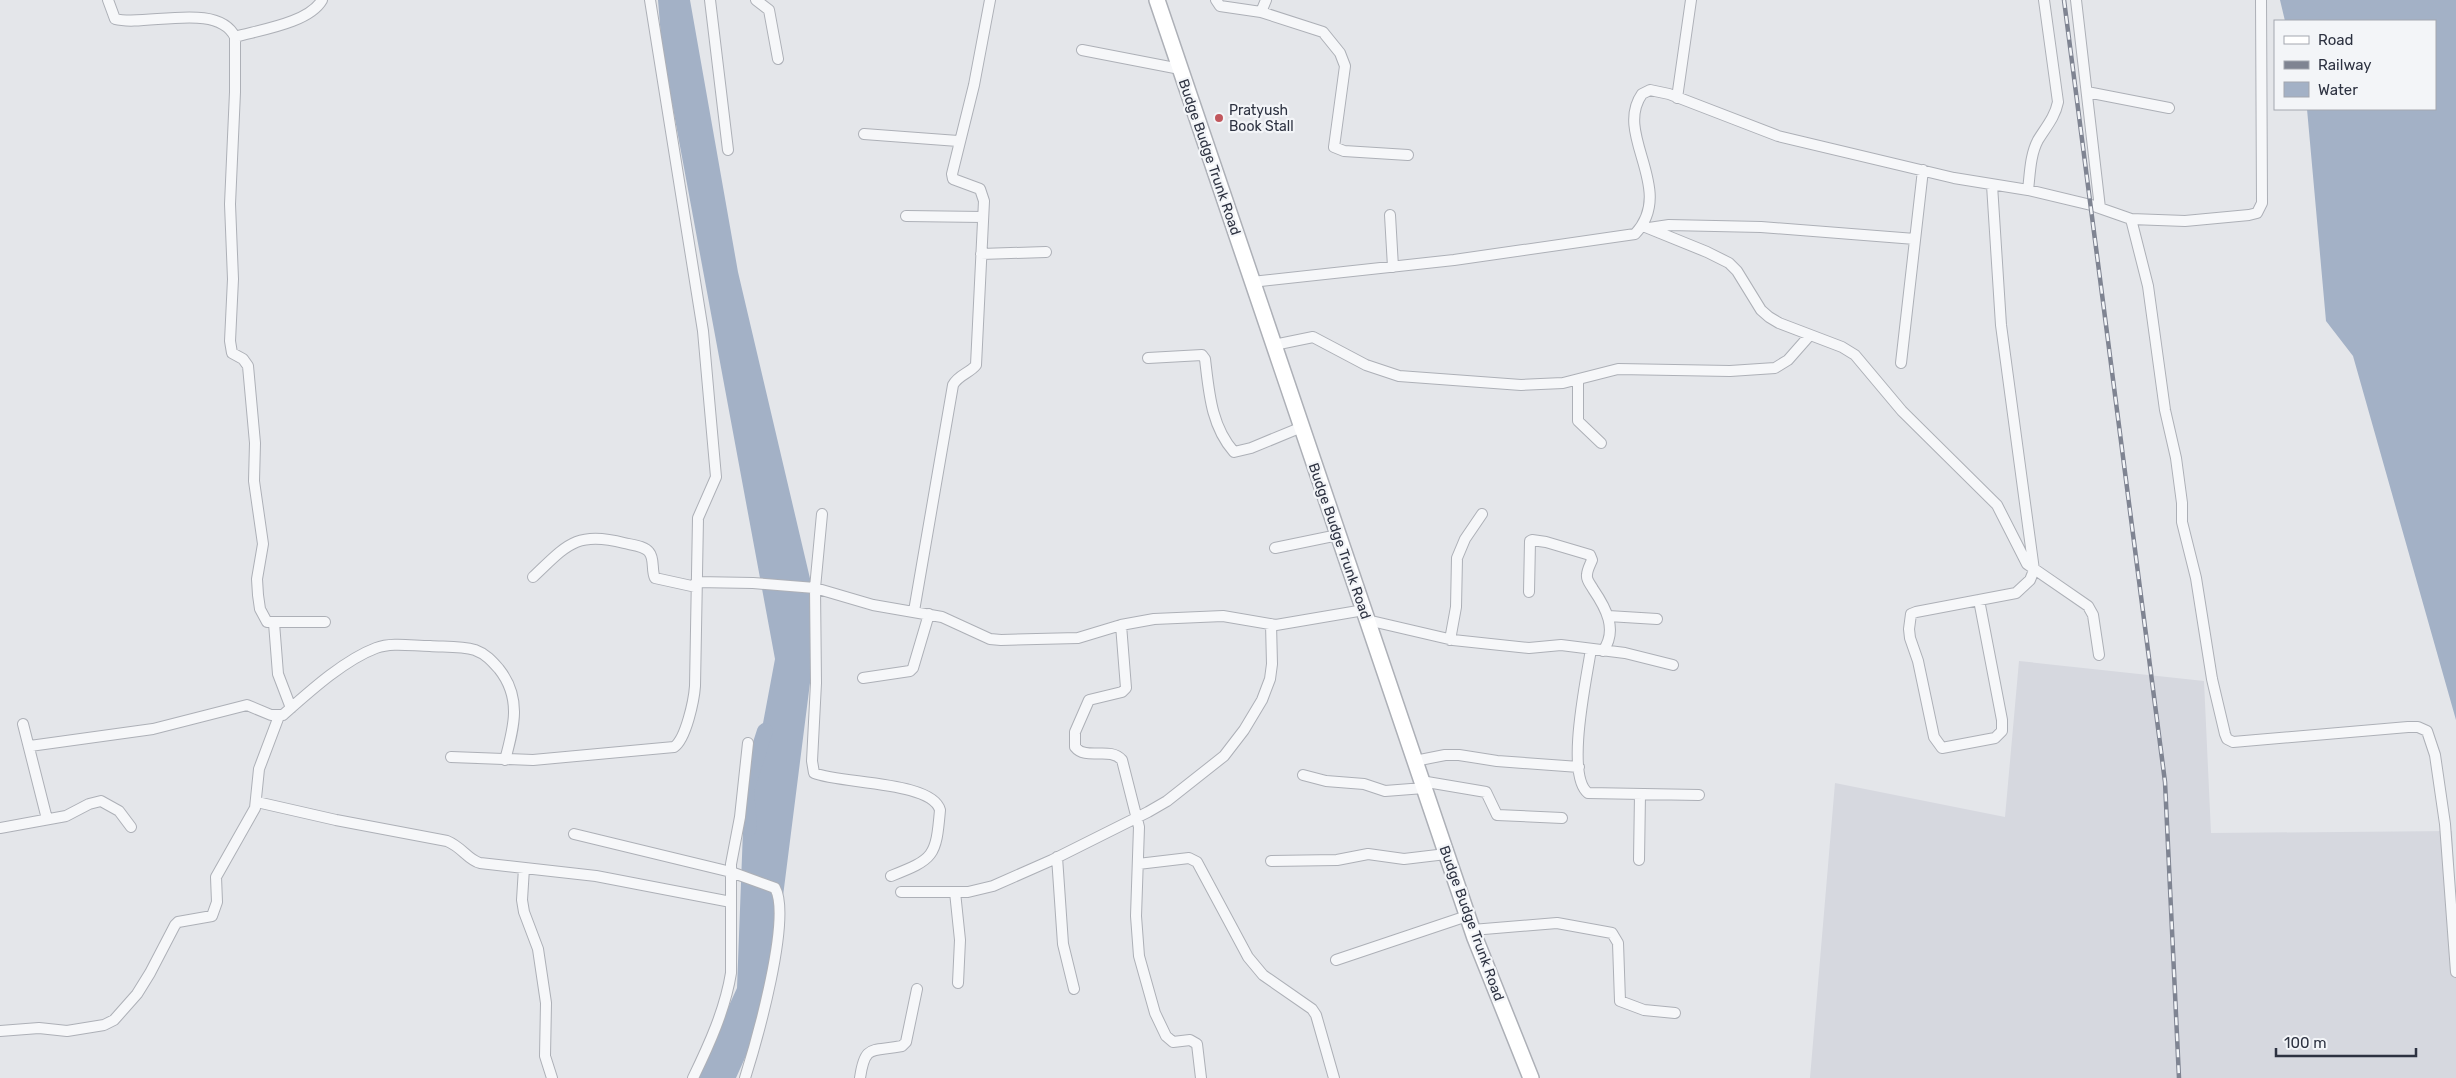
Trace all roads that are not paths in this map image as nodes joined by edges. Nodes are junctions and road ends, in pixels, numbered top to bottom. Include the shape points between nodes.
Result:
1 (108, 0) edge
2 (322, 0) edge
3 (650, 0) edge
4 (710, 0) edge
5 (756, 0) edge
6 (990, 0) edge
7 (1157, 0) edge
8 (1216, 0) edge
9 (1266, 0) edge
10 (1691, 0) edge
11 (2044, 0) edge
12 (2076, 0) edge
13 (2261, 0) edge
14 (1261, 12) junction
15 (235, 37) junction
16 (1082, 50) dead end
17 (778, 59) dead end
18 (1180, 69) junction
19 (2087, 92) junction
20 (1677, 98) junction
21 (2169, 108) dead end
22 (864, 134) dead end
23 (958, 141) junction
24 (728, 150) dead end
25 (1408, 154) dead end
26 (1923, 170) junction
27 (1992, 185) junction
28 (2028, 190) junction
29 (2100, 208) junction
30 (1390, 215) dead end
31 (906, 216) dead end
32 (983, 217) junction
33 (2131, 219) junction
34 (1645, 227) junction
35 (1915, 238) junction
36 (1046, 252) dead end
37 (981, 254) junction
38 (1393, 267) junction
39 (1252, 282) junction
40 (1810, 335) junction
41 (1274, 345) junction
42 (1148, 358) dead end
43 (1901, 363) dead end
44 (1578, 380) junction
45 (1302, 427) junction
46 (1601, 443) dead end
47 (822, 514) dead end
48 (1482, 514) dead end
49 (1338, 535) junction
50 (1275, 548) dead end
51 (2034, 570) junction
52 (533, 577) dead end
53 (696, 585) junction
54 (812, 588) junction
55 (1529, 592) dead end
56 (1979, 600) junction
57 (914, 611) junction
58 (929, 614) junction
59 (1365, 615) junction
60 (1608, 616) junction
61 (1657, 619) dead end
62 (325, 622) dead end
63 (274, 623) junction
64 (1271, 624) junction
65 (1121, 625) junction
66 (1450, 640) junction
67 (1591, 650) junction
68 (1603, 651) junction
69 (2099, 655) dead end
70 (1673, 665) dead end
71 (863, 678) dead end
72 (292, 708) junction
73 (279, 716) junction
74 (23, 724) dead end
75 (748, 743) dead end
76 (30, 746) junction
77 (451, 757) dead end
78 (505, 760) junction
79 (1415, 761) junction
80 (1579, 767) junction
81 (1303, 775) dead end
82 (1423, 784) junction
83 (1640, 794) junction
84 (1699, 795) dead end
85 (257, 802) junction
86 (1137, 818) junction
87 (1562, 818) dead end
88 (47, 819) junction
89 (131, 827) dead end
90 (0, 828) edge
91 (574, 834) dead end
92 (1446, 854) junction
93 (1057, 857) junction
94 (1639, 860) dead end
95 (1271, 861) dead end
96 (1138, 864) junction
97 (524, 868) junction
98 (734, 873) junction
99 (891, 876) dead end
100 (901, 892) dead end
101 (954, 892) junction
102 (731, 902) junction
103 (1470, 923) junction
104 (1336, 960) dead end
105 (2456, 972) edge
106 (958, 983) dead end
107 (917, 989) dead end
108 (1074, 989) dead end
109 (1675, 1014) dead end
110 (0, 1030) edge
111 (552, 1078) edge
112 (693, 1078) edge
113 (745, 1078) edge
114 (860, 1078) edge
115 (1201, 1078) edge
116 (1334, 1078) edge
117 (1531, 1078) edge

1 - 15 street via 115,20 196,17 225,26
2 - 15 street via 315,9 293,21
3 - 53 street via 708,377 716,477 698,518
4 - 24 street
5 - 17 street via 769,10
6 - 23 street via 974,85
7 - 18 main road, Budge Budge Trunk Road
8 - 14 street via 1220,6
9 - 14 street
10 - 20 street
11 - 28 street via 2058,102 2033,152
12 - 19 street
13 - 33 street via 2261,208 2249,215 2217,219
14 - 25 street via 1323,32 1340,53 1345,66 1333,142 1336,150
15 - 63 street via 230,204 233,311 230,341 232,353 248,366 255,443 254,481 263,544 257,579 258,595 262,616 267,622
16 - 18 street
18 - 39 main road, Budge Budge Trunk Road
19 - 21 street
19 - 29 street
20 - 26 street via 1778,136
20 - 34 street via 1647,91 1635,109 1634,120 1650,185
22 - 23 street
23 - 32 street via 952,166 953,179 980,190 984,201
26 - 27 street
26 - 35 street
27 - 28 street
27 - 51 street via 2000,325
28 - 29 street
29 - 33 street
30 - 38 street
31 - 32 street
32 - 37 street
33 - 105 street via 2148,286 2165,410 2176,458 2182,522 2196,578 2212,679 2227,739 2233,742 2408,727 2427,731 2435,755 2445,824
34 - 35 street via 1761,227
34 - 38 street via 1635,234
34 - 40 street via 1730,264 1769,317
35 - 43 street
36 - 37 street
37 - 57 street via 976,365 953,385
38 - 39 street
39 - 41 main road, Budge Budge Trunk Road
40 - 44 street via 1788,360 1775,368 1618,369
40 - 51 street via 1855,355 1902,411 1997,505 2020,555
41 - 44 street via 1313,337 1366,365 1399,376 1522,385
41 - 45 main road, Budge Budge Trunk Road
42 - 45 street via 1202,355 1213,413 1234,452
44 - 46 street via 1578,422
45 - 49 main road, Budge Budge Trunk Road
47 - 54 street
48 - 66 street via 1457,558 1456,607
49 - 50 street
49 - 59 main road, Budge Budge Trunk Road
51 - 56 street via 2016,593
51 - 69 street via 2088,606 2094,616
52 - 53 street via 568,545 598,538 645,549 651,556 656,578
53 - 54 street via 764,584
53 - 78 street via 695,694 678,744 580,757
54 - 57 street via 873,605
54 - 99 street via 816,683 814,773 892,785 929,797 939,805 932,854 917,866
55 - 60 street via 1530,541 1546,542 1587,554 1592,560 1588,580
56 - 56 street via 1916,612 1910,619 1910,638 1934,737 1942,748 1995,738 2002,731
57 - 58 street
58 - 65 street via 953,620 990,639 1001,640 1078,638
58 - 71 street via 914,668
59 - 64 street
59 - 66 street
59 - 79 main road, Budge Budge Trunk Road
60 - 61 street
60 - 68 street via 1609,643
62 - 63 street
63 - 72 street via 278,674
64 - 65 street via 1223,616 1154,619
64 - 86 street via 1270,679 1244,730 1224,756 1167,800
65 - 86 street via 1126,688 1122,692 1089,700 1075,732 1075,747 1083,752 1111,753 1122,760
66 - 67 street via 1529,648 1561,645
67 - 68 street
67 - 80 street via 1577,749
68 - 70 street
72 - 73 street
72 - 78 street via 358,657 380,647 474,650 489,658 512,691 515,722
73 - 76 street via 248,705 153,729
73 - 85 street via 259,769
74 - 76 street
75 - 98 street
76 - 88 street
77 - 78 street
79 - 80 street via 1445,754
79 - 82 main road, Budge Budge Trunk Road
80 - 83 street via 1583,787 1588,793
81 - 82 street via 1385,790
82 - 87 street via 1486,792 1497,815
82 - 92 main road, Budge Budge Trunk Road
83 - 84 street
83 - 94 street
85 - 97 street via 447,841 462,848 474,861
85 - 110 street via 216,877 217,902 212,916 175,925 137,994 114,1020 104,1025 67,1031 39,1028
86 - 93 street
86 - 96 street
88 - 89 street via 66,816 101,801 120,811
88 - 90 street
91 - 98 street
92 - 95 street via 1404,859 1368,854 1337,860
92 - 103 main road, Budge Budge Trunk Road
93 - 101 street via 993,886
93 - 108 street via 1063,944
96 - 115 street via 1136,931 1139,956 1155,1013 1170,1040 1190,1040 1197,1044
96 - 116 street via 1189,858 1197,862 1251,961 1263,975 1316,1015
97 - 102 street via 596,876
97 - 111 street via 522,900 538,949 546,1003 545,1056
98 - 102 street
98 - 113 street via 773,886 780,902 771,983
100 - 101 street
101 - 106 street via 960,940
102 - 112 street via 729,989
103 - 104 street
103 - 109 street via 1558,923 1612,933 1618,943 1620,1001 1644,1010
103 - 117 main road, Budge Budge Trunk Road
107 - 114 street via 906,1042 902,1046 869,1051 864,1055

